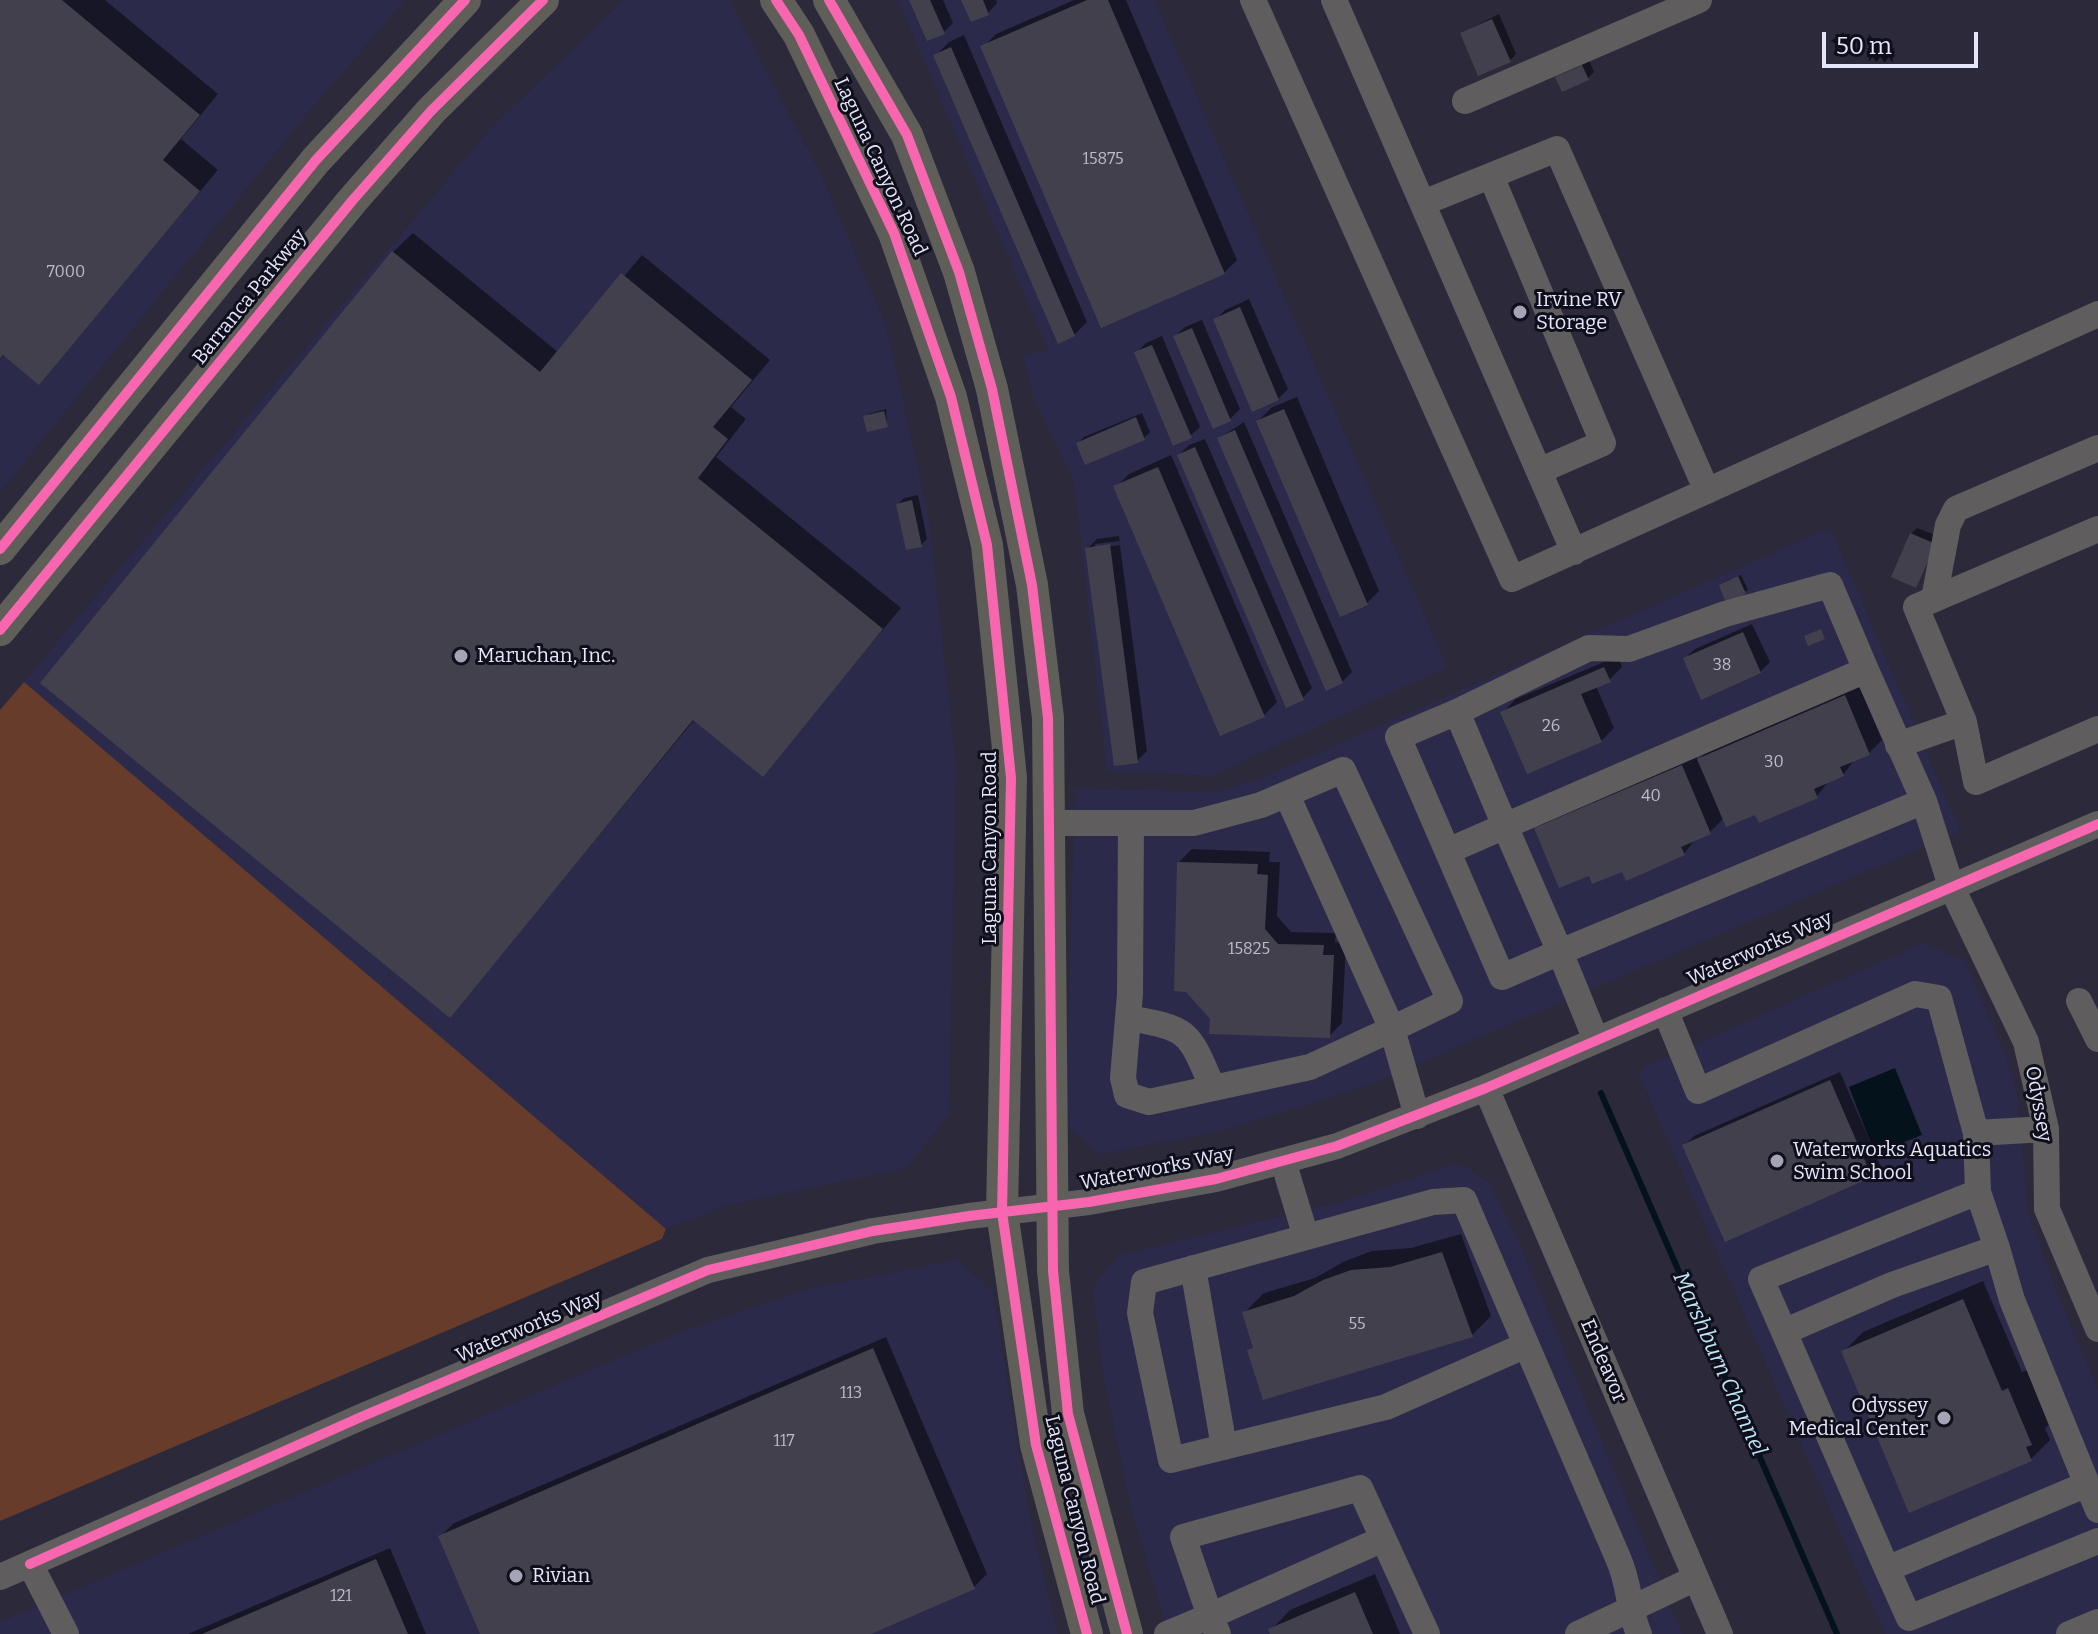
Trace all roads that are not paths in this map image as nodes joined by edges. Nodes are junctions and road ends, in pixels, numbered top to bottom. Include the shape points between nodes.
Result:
1 (465, 0) edge
2 (543, 0) edge
3 (776, 0) edge
4 (829, 0) edge
5 (1253, 0) edge
6 (1334, 0) edge
7 (1699, 0) edge
8 (1465, 101) dead end
9 (1491, 176) junction
10 (1423, 203) junction
11 (2098, 314) edge
12 (2098, 448) edge
13 (1539, 471) junction
14 (1707, 491) junction
15 (2098, 529) edge
16 (0, 549) edge
17 (1574, 552) junction
18 (1934, 599) junction
19 (0, 630) edge
20 (1866, 670) junction
21 (1457, 712) junction
22 (1964, 722) junction
23 (2098, 729) edge
24 (1898, 745) junction
25 (1287, 795) junction
26 (1924, 801) junction
27 (1049, 823) junction
28 (1131, 823) junction
29 (2098, 824) edge
30 (1505, 826) junction
31 (1448, 851) junction
32 (1951, 886) junction
33 (1560, 952) junction
34 (2079, 1001) dead end
35 (1665, 1010) junction
36 (1129, 1018) junction
37 (1392, 1029) junction
38 (2098, 1039) edge
39 (1596, 1040) junction
40 (1212, 1086) junction
41 (1486, 1088) junction
42 (1417, 1116) junction
43 (2046, 1129) junction
44 (1976, 1133) junction
45 (1283, 1161) junction
46 (1978, 1192) junction
47 (1050, 1205) junction
48 (1002, 1212) junction
49 (1306, 1237) junction
50 (1997, 1248) junction
51 (1193, 1268) junction
52 (2098, 1329) edge
53 (1786, 1331) junction
54 (1526, 1345) junction
55 (1224, 1447) junction
56 (2087, 1484) junction
57 (2098, 1510) edge
58 (1383, 1539) junction
59 (2098, 1541) edge
60 (30, 1564) junction
61 (1887, 1569) junction
62 (0, 1577) edge
63 (1696, 1578) junction
64 (1634, 1622) edge
65 (2098, 1622) edge
66 (1214, 1625) edge
67 (66, 1634) edge
68 (1087, 1634) edge
69 (1127, 1634) edge
70 (1167, 1634) edge
71 (1427, 1634) edge
72 (1578, 1634) edge
73 (1720, 1634) edge
74 (2069, 1634) edge

1 - 16 main road, Barranca Parkway via 316,160
2 - 19 main road, Barranca Parkway via 431,111 352,201
3 - 48 main road, Laguna Canyon Road via 799,35 894,233 951,397 987,545 1011,778
4 - 27 main road, Laguna Canyon Road via 907,135 959,272 992,389 1032,585 1048,718
5 - 17 street via 1512,579
6 - 10 street
7 - 8 street
9 - 10 street
9 - 13 street via 1603,443
9 - 14 street via 1557,149
10 - 13 street
11 - 14 street
12 - 18 street via 1956,509
13 - 17 street
14 - 17 street
15 - 18 street
18 - 22 street via 1916,607
20 - 21 street, Odyssey via 1830,585 1725,614 1629,649 1589,648
20 - 24 street, Odyssey
20 - 30 street
21 - 30 street
21 - 31 street via 1398,737
22 - 23 street via 1976,782
22 - 24 street
24 - 26 street, Odyssey
25 - 28 street via 1194,823
25 - 37 street
25 - 37 street via 1343,770 1450,1001
26 - 32 street, Odyssey
26 - 33 street
27 - 28 street
27 - 47 main road, Laguna Canyon Road
28 - 36 street
29 - 32 street, Waterworks Way
30 - 31 street
30 - 33 street
31 - 33 street via 1502,977
32 - 35 street, Waterworks Way
32 - 43 street, Odyssey via 2026,1042
33 - 39 street
34 - 38 street
35 - 39 street, Waterworks Way
35 - 44 street via 1698,1091 1915,994 1939,998
36 - 40 street via 1175,1027 1193,1042
36 - 40 street via 1123,1078 1132,1099 1149,1102
37 - 40 street via 1310,1067
37 - 42 street
39 - 41 street, Waterworks Way
41 - 42 street, Waterworks Way
41 - 63 street, Endeavor
42 - 45 street, Waterworks Way
43 - 44 street
43 - 52 street, Odyssey via 2047,1209
44 - 46 street
45 - 47 street, Waterworks Way via 1216,1179
45 - 49 street
46 - 50 street
46 - 53 street via 1761,1279
47 - 48 street, Waterworks Way
47 - 69 main road, Laguna Canyon Road via 1068,1414
48 - 60 street, Waterworks Way via 873,1231 708,1270
48 - 68 main road, Laguna Canyon Road via 1036,1445
49 - 51 street
49 - 54 street via 1433,1202 1464,1200
50 - 53 street via 1892,1285
50 - 56 street via 2012,1300
51 - 55 street
51 - 55 street via 1144,1282 1140,1313 1171,1460
53 - 61 street
54 - 55 street via 1386,1407
54 - 64 street via 1630,1585
56 - 57 street
56 - 61 street
58 - 66 street
58 - 66 street via 1360,1488 1183,1537
58 - 71 street
59 - 61 street via 1909,1618
60 - 62 street, Waterworks Way
60 - 67 street
63 - 64 street
63 - 73 street, Endeavor
64 - 72 street
65 - 74 street
66 - 70 street

